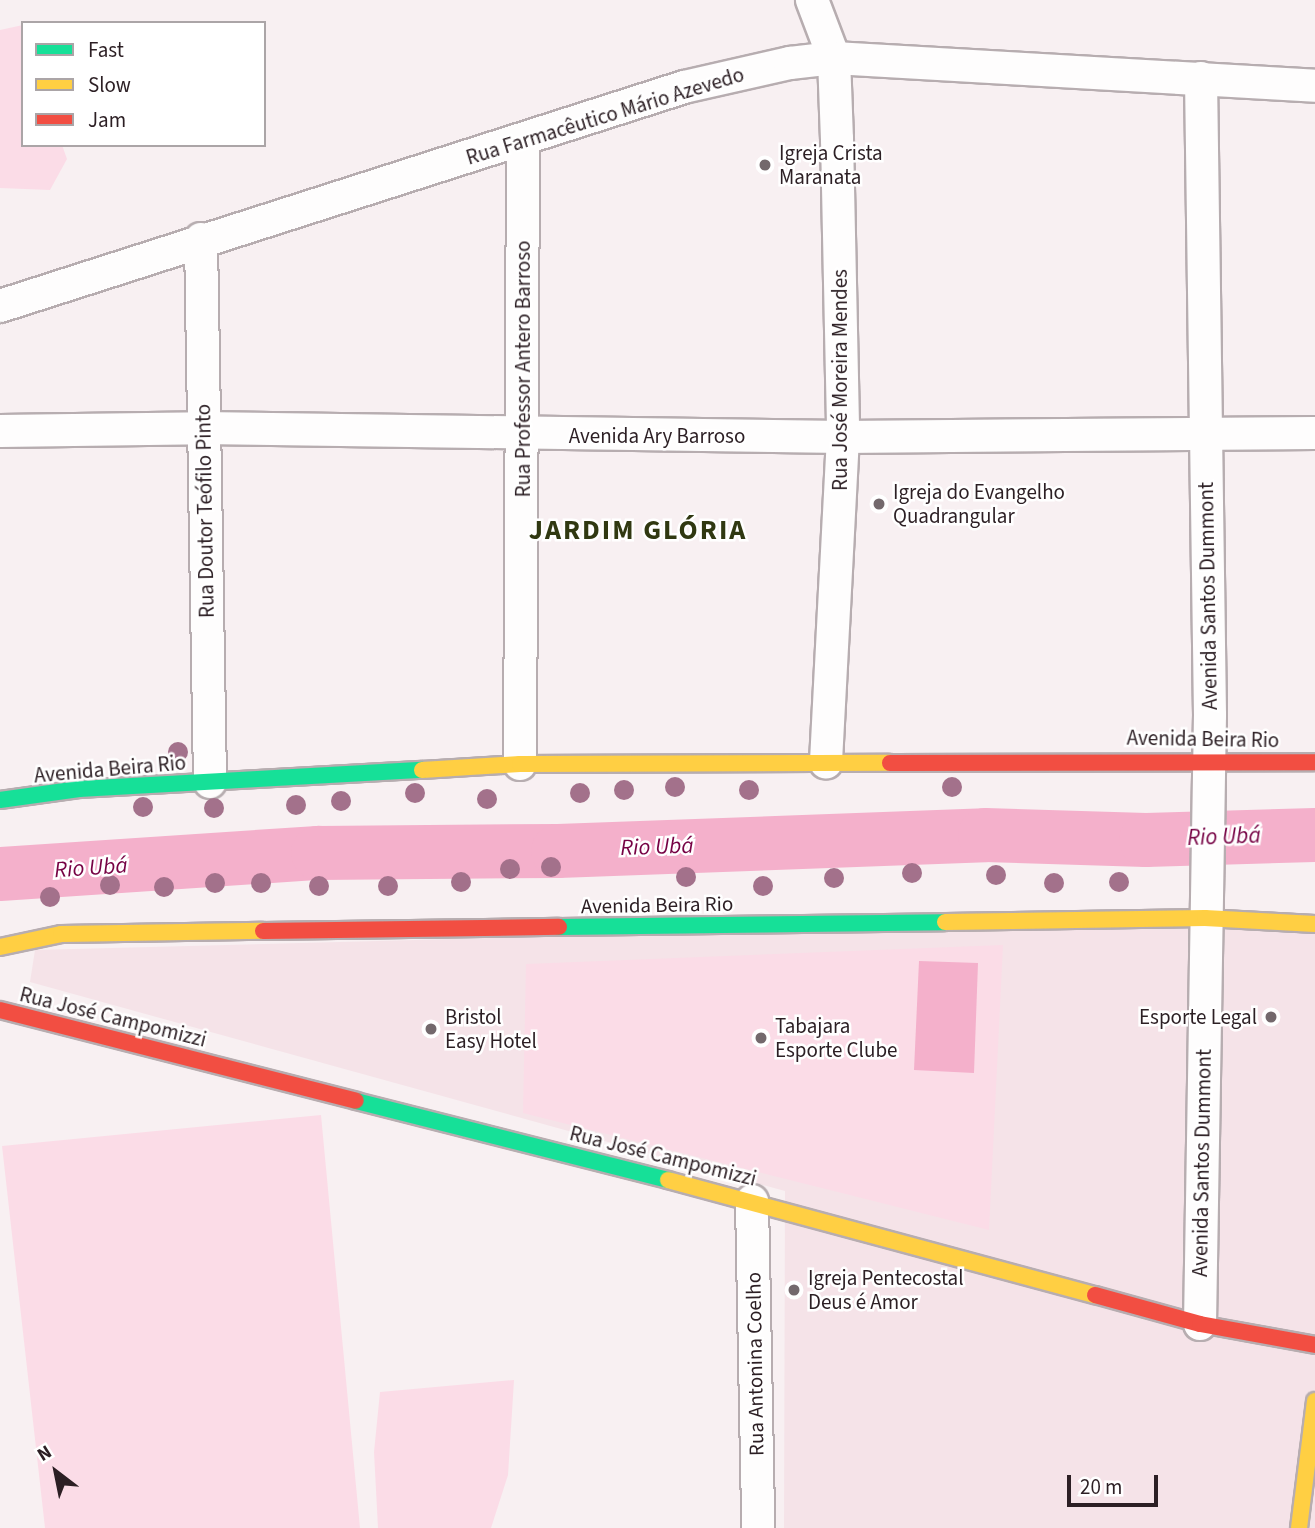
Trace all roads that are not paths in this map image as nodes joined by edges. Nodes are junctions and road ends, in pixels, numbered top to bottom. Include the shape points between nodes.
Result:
1 (812, 0) edge
2 (834, 58) junction
3 (1201, 78) junction
4 (1315, 86) edge
5 (523, 142) junction
6 (201, 239) junction
7 (0, 306) edge
8 (203, 428) junction
9 (0, 431) edge
10 (1315, 433) edge
11 (521, 435) junction
12 (842, 437) junction
13 (1205, 437) junction
14 (1206, 759) junction
15 (1315, 762) edge
16 (826, 763) junction
17 (520, 764) junction
18 (210, 782) junction
19 (0, 800) edge
20 (1205, 903) junction
21 (1315, 924) edge
22 (0, 947) edge
23 (0, 1010) edge
24 (752, 1200) junction
25 (1200, 1324) junction
26 (1315, 1345) edge
27 (1315, 1401) edge
28 (758, 1528) edge
29 (1299, 1528) edge

1 - 2 street, Rua José Moreira Mendes
2 - 3 street, Rua Farmacêutico Mário Azevedo
2 - 5 street, Rua Farmacêutico Mário Azevedo via 738,72
2 - 12 street, Rua José Moreira Mendes
3 - 4 street, Rua Farmacêutico Mário Azevedo
3 - 13 street, Avenida Santos Dummont
5 - 6 street, Rua Farmacêutico Mário Azevedo
5 - 11 street, Rua Professor Antero Barroso
6 - 7 street, Rua Farmacêutico Mário Azevedo
6 - 8 street, Rua Doutor Teófilo Pinto
8 - 9 street, Avenida Ary Barroso
8 - 11 street, Avenida Ary Barroso
8 - 18 street, Rua Doutor Teófilo Pinto
10 - 13 street, Avenida Ary Barroso
11 - 12 street, Avenida Ary Barroso
11 - 17 street, Rua Professor Antero Barroso
12 - 13 street, Avenida Ary Barroso
12 - 16 street, Rua José Moreira Mendes
13 - 14 street, Avenida Santos Dummont via 1210,715
14 - 15 main road, Avenida Beira Rio
14 - 16 main road, Avenida Beira Rio
14 - 20 street, Avenida Santos Dummont
16 - 17 main road, Avenida Beira Rio
17 - 18 main road, Avenida Beira Rio
18 - 19 main road, Avenida Beira Rio via 79,789
20 - 21 main road, Avenida Beira Rio
20 - 22 main road, Avenida Beira Rio via 61,934
20 - 25 street, Avenida Santos Dummont
23 - 24 main road, Rua José Campomizzi
24 - 25 main road, Rua José Campomizzi
24 - 28 street, Rua Antonina Coelho
25 - 26 main road, Rua José Campomizzi
27 - 29 main road

